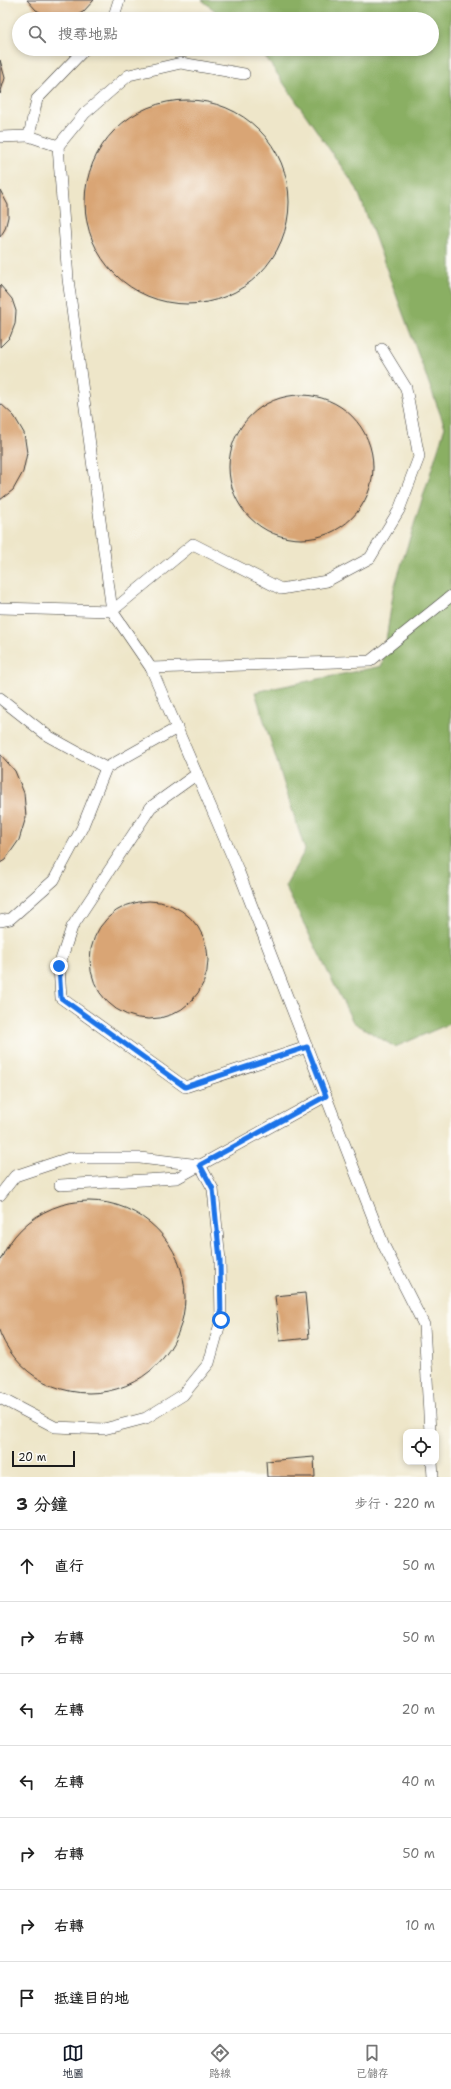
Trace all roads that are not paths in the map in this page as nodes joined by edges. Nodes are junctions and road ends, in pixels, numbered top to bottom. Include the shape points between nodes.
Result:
1 (119, 0) edge
2 (115, 12) edge
3 (77, 56) edge
4 (244, 74) dead end
5 (29, 136) junction
6 (0, 137) edge
7 (58, 146) junction
8 (382, 349) dead end
9 (451, 596) edge
10 (0, 608) edge
11 (112, 611) junction
12 (152, 668) junction
13 (0, 698) edge
14 (177, 728) junction
15 (106, 768) junction
16 (197, 774) junction
17 (0, 921) edge
18 (307, 1047) junction
19 (326, 1096) junction
20 (200, 1165) junction
21 (60, 1185) dead end
22 (0, 1194) edge
23 (0, 1398) edge
24 (430, 1429) edge
25 (432, 1465) edge
26 (433, 1477) edge

1 - 2 lane
3 - 5 lane via 37,98
4 - 7 lane via 181,63 129,75 85,113
5 - 6 lane
5 - 7 lane
7 - 11 lane via 68,279
8 - 11 lane via 406,388 419,457 399,510 370,558 327,581 281,589 193,544
9 - 12 lane via 370,661
10 - 11 lane
11 - 12 lane
12 - 14 lane
13 - 15 lane via 48,736
14 - 15 lane
14 - 16 lane
15 - 17 lane via 82,828 54,880 10,919
16 - 18 lane via 238,870
16 - 18 lane via 152,807 72,927 59,966 61,998 185,1087
18 - 19 lane
19 - 20 lane
19 - 24 lane via 384,1246 424,1325
20 - 21 lane via 177,1178
20 - 22 lane via 140,1158 69,1158 15,1176
20 - 23 lane via 213,1189 220,1260 221,1320 209,1363 183,1395 146,1418 104,1429 55,1427
25 - 26 lane

